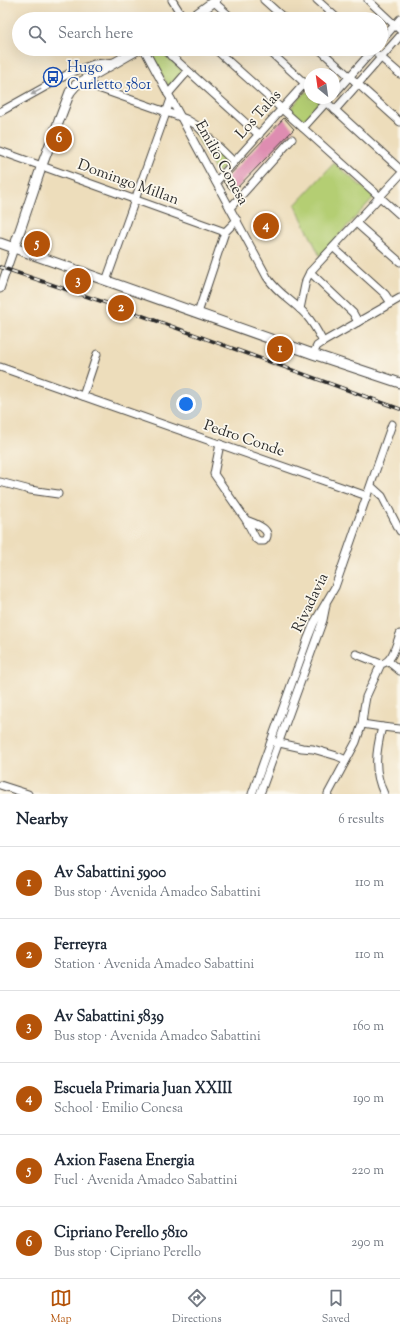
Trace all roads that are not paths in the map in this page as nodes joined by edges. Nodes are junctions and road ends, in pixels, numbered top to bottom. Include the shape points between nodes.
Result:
1 (172, 0) edge
2 (264, 0) edge
3 (317, 0) edge
4 (368, 0) edge
5 (215, 1) edge
6 (180, 12) edge
7 (200, 12) edge
8 (227, 12) edge
9 (277, 12) edge
10 (330, 12) edge
11 (382, 12) edge
12 (388, 17) edge
13 (398, 25) edge
14 (388, 34) edge
15 (400, 36) edge
16 (388, 49) edge
17 (128, 56) edge
18 (148, 56) edge
19 (171, 56) edge
20 (223, 56) edge
21 (275, 56) edge
22 (327, 56) edge
23 (367, 56) edge
24 (381, 57) joint
25 (117, 62) junction
26 (188, 71) junction
27 (400, 74) edge
28 (350, 76) junction
29 (304, 81) edge
30 (81, 82) junction
31 (358, 84) junction
32 (340, 87) edge
33 (304, 89) edge
34 (170, 96) junction
35 (323, 104) edge
36 (330, 104) edge
37 (282, 109) junction
38 (335, 110) junction
39 (0, 112) edge
40 (166, 112) junction
41 (180, 116) junction
42 (400, 122) edge
43 (303, 128) junction
44 (259, 135) junction
45 (292, 139) dead end
46 (0, 150) edge
47 (234, 162) junction
48 (42, 165) junction
49 (400, 169) edge
50 (400, 175) edge
51 (216, 182) junction
52 (379, 197) junction
53 (136, 200) junction
54 (230, 208) junction
55 (400, 215) edge
56 (237, 220) junction
57 (356, 223) junction
58 (225, 232) junction
59 (0, 243) edge
60 (14, 248) junction
61 (334, 248) junction
62 (400, 262) edge
63 (310, 272) junction
64 (106, 281) junction
65 (0, 289) edge
66 (400, 298) edge
67 (391, 302) junction
68 (300, 309) junction
69 (198, 313) junction
70 (358, 322) junction
71 (323, 342) junction
72 (97, 354) dead end
73 (313, 354) junction
74 (0, 367) edge
75 (400, 383) edge
76 (83, 396) junction
77 (392, 424) dead end
78 (220, 444) junction
79 (0, 482) edge
80 (371, 486) junction
81 (58, 494) dead end
82 (367, 496) junction
83 (246, 520) dead end
84 (400, 531) edge
85 (400, 634) edge
86 (356, 654) dead end
87 (385, 662) junction
88 (400, 671) edge
89 (362, 724) junction
90 (382, 727) junction
91 (400, 729) edge
92 (275, 741) junction
93 (346, 760) junction
94 (0, 785) edge
95 (28, 794) edge
96 (252, 794) edge
97 (260, 794) edge
98 (328, 794) edge
99 (384, 794) edge

1 - 6 street
2 - 9 street
3 - 10 street
4 - 11 street
5 - 7 main road
5 - 8 street
12 - 13 street
13 - 14 street
15 - 16 street
17 - 25 main road
18 - 34 street, Emilio Conesa
19 - 26 street
20 - 37 street
21 - 29 street
22 - 28 street
23 - 28 street
24 - 27 street
24 - 31 street
25 - 30 main road
25 -> 39 street via 94,64 70,73
26 - 34 street
26 - 44 street
28 - 31 street
28 - 32 street
30 - 40 street
30 - 48 main road via 70,92
31 - 38 street
31 - 42 street
33 - 37 street, Los Talas
34 - 40 street
34 - 41 street, Emilio Conesa
35 - 43 street
36 - 38 street
37 - 43 street
37 - 44 street, Los Talas
38 - 49 street
40 - 41 street
40 - 53 street
41 - 47 street via 196,126
41 - 51 street, Emilio Conesa
43 - 52 street
44 - 47 street, Los Talas
45 - 54 street
46 - 48 street, Domingo Millan
47 - 51 street, Los Talas
48 - 53 street, Domingo Millan
48 - 60 main road
50 - 52 street
51 - 54 street, Emilio Conesa
52 - 55 street
52 - 57 street
53 - 58 street, Domingo Millan
53 - 64 street
54 - 56 street, Emilio Conesa
56 - 58 street
56 - 68 street, Emilio Conesa via 272,284
57 - 61 street
57 - 62 street
58 - 69 street
59 - 60 main road
60 - 64 main road
60 - 65 street
61 - 63 street
61 - 67 street
63 - 68 street
63 - 70 street via 353,313
64 - 69 main road
66 - 67 street
67 - 70 street
68 - 71 street, Emilio Conesa via 313,324
69 - 73 main road
70 - 71 street
71 - 73 street via 317,346
72 - 76 street
73 - 75 main road
74 - 76 street, Pedro Conde
76 - 78 street, Pedro Conde
77 - 80 street, Rivadavia
78 - 82 street, Pedro Conde
78 - 83 street via 214,474
79 - 81 street
80 - 82 street, Rivadavia
80 - 84 street via 382,496
82 - 92 street, Rivadavia via 335,587 326,603 323,620
85 - 87 street
86 - 87 street
87 - 88 street
87 - 89 street via 366,697
89 - 90 street
89 - 93 street
90 - 91 street
90 - 99 street via 377,752 377,775
92 - 93 street via 313,749
92 - 96 street
92 - 97 street
93 - 98 street
94 - 95 street

